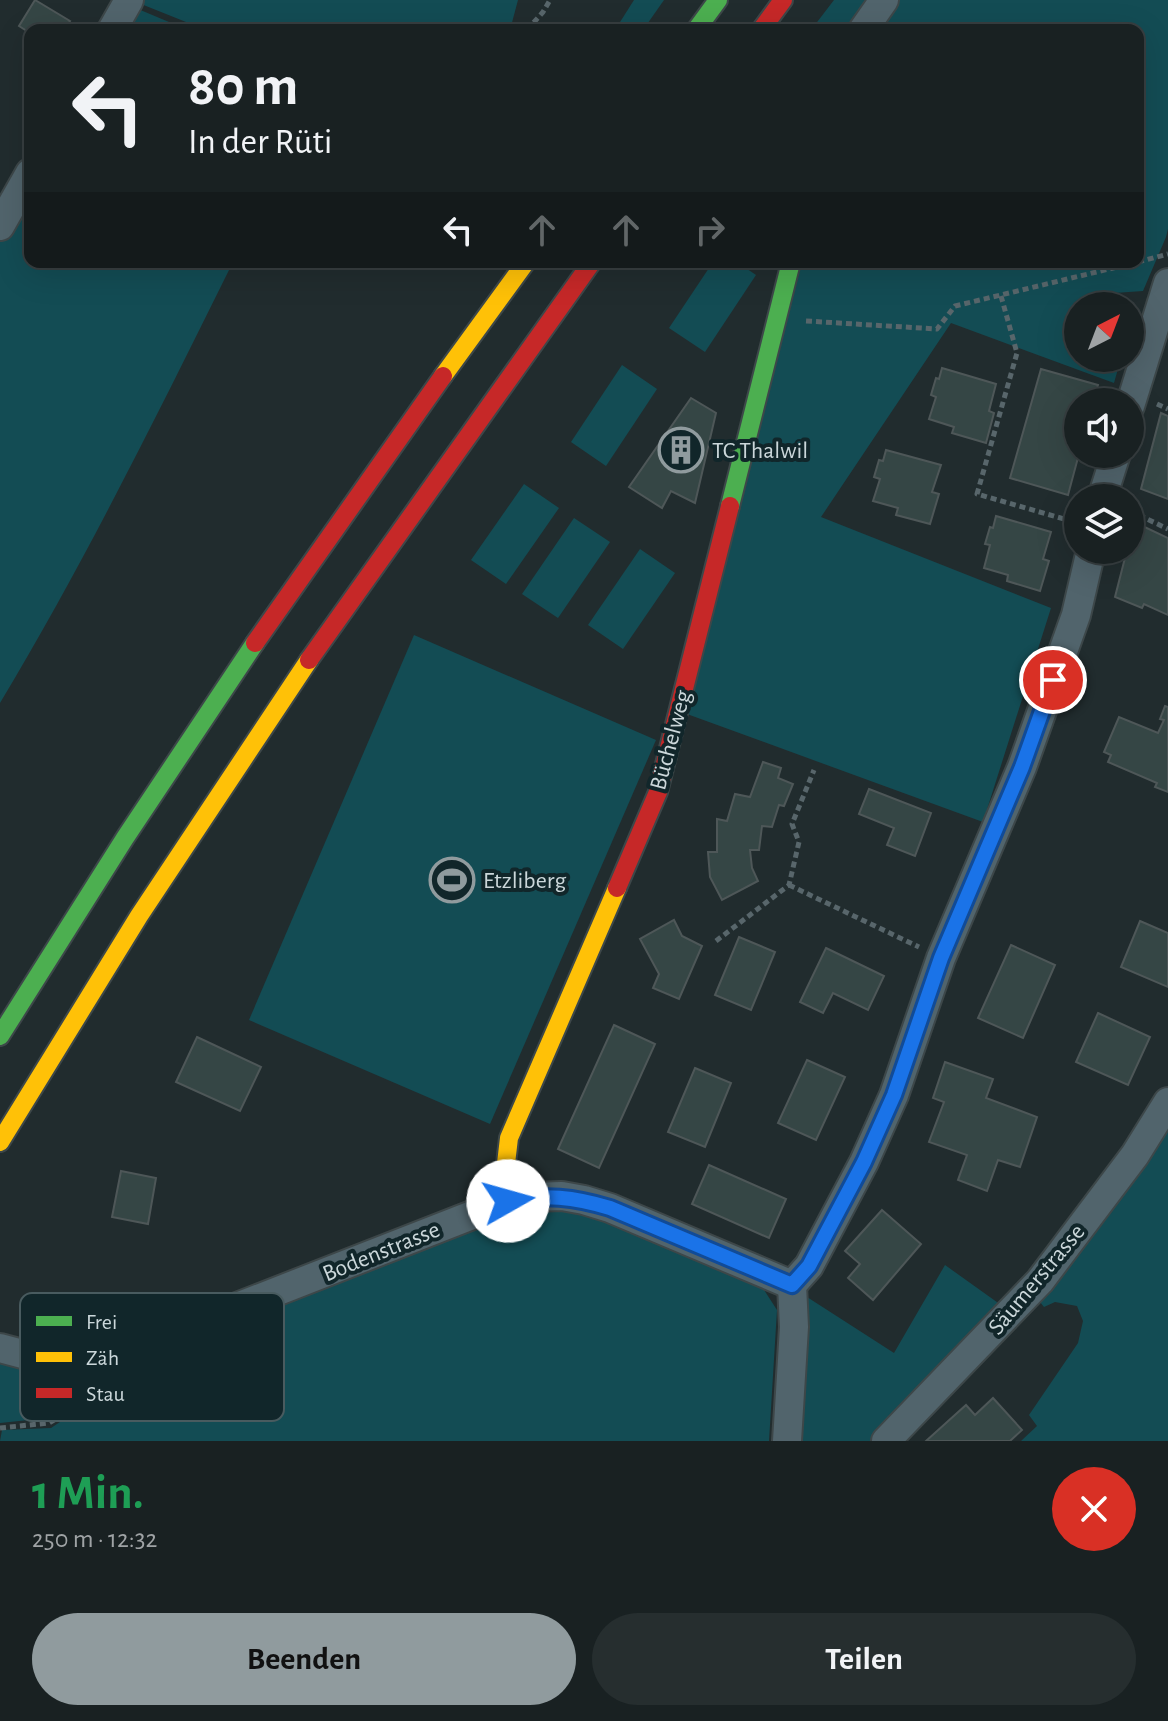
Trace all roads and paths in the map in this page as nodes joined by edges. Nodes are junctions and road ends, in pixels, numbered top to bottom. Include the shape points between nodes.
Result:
1 (129, 0) edge
2 (550, 0) edge
3 (718, 0) edge
4 (783, 0) edge
5 (884, 0) edge
6 (115, 24) edge
7 (532, 24) edge
8 (700, 24) edge
9 (765, 24) edge
10 (867, 24) edge
11 (24, 184) edge
12 (0, 226) edge
13 (1168, 254) edge
14 (1144, 260) edge
15 (522, 268) edge
16 (588, 268) edge
17 (790, 268) edge
18 (1114, 268) edge
19 (1167, 286) edge
20 (1001, 296) junction
21 (777, 320) junction
22 (1136, 388) edge
23 (1144, 518) edge
24 (1064, 519) edge
25 (1168, 529) edge
26 (1088, 564) edge
27 (814, 770) dead end
28 (789, 885) junction
29 (716, 941) dead end
30 (941, 958) junction
31 (0, 1036) edge
32 (1168, 1102) edge
33 (0, 1142) edge
34 (508, 1201) junction
35 (792, 1285) junction
36 (273, 1293) edge
37 (0, 1348) edge
38 (20, 1353) edge
39 (52, 1421) edge
40 (0, 1428) edge
41 (787, 1441) edge
42 (886, 1441) edge

1 - 6 street
2 - 7 path
3 - 8 main road
4 - 9 main road
5 - 10 street
11 - 12 street
13 - 14 path
15 - 31 main road via 215,701
16 - 33 main road via 247,748 112,954
17 - 21 main road, Büchelweg
18 - 20 path
19 - 22 street
20 - 21 path via 955,306 937,329
20 - 24 path via 1017,353 977,494
21 - 34 main road, Büchelweg via 658,792 509,1138
23 - 25 path
26 - 30 street via 1076,615 1022,767
27 - 28 path via 792,824 799,842
28 - 29 path
28 - 30 path
30 - 35 street via 894,1095 864,1162 809,1266
32 - 42 street, Säumerstrasse via 1040,1281
34 - 35 street, Bodenstrasse via 562,1196 584,1200
34 - 36 street, Bodenstrasse
35 - 41 street
37 - 38 street, Bodenstrasse
39 - 40 path

